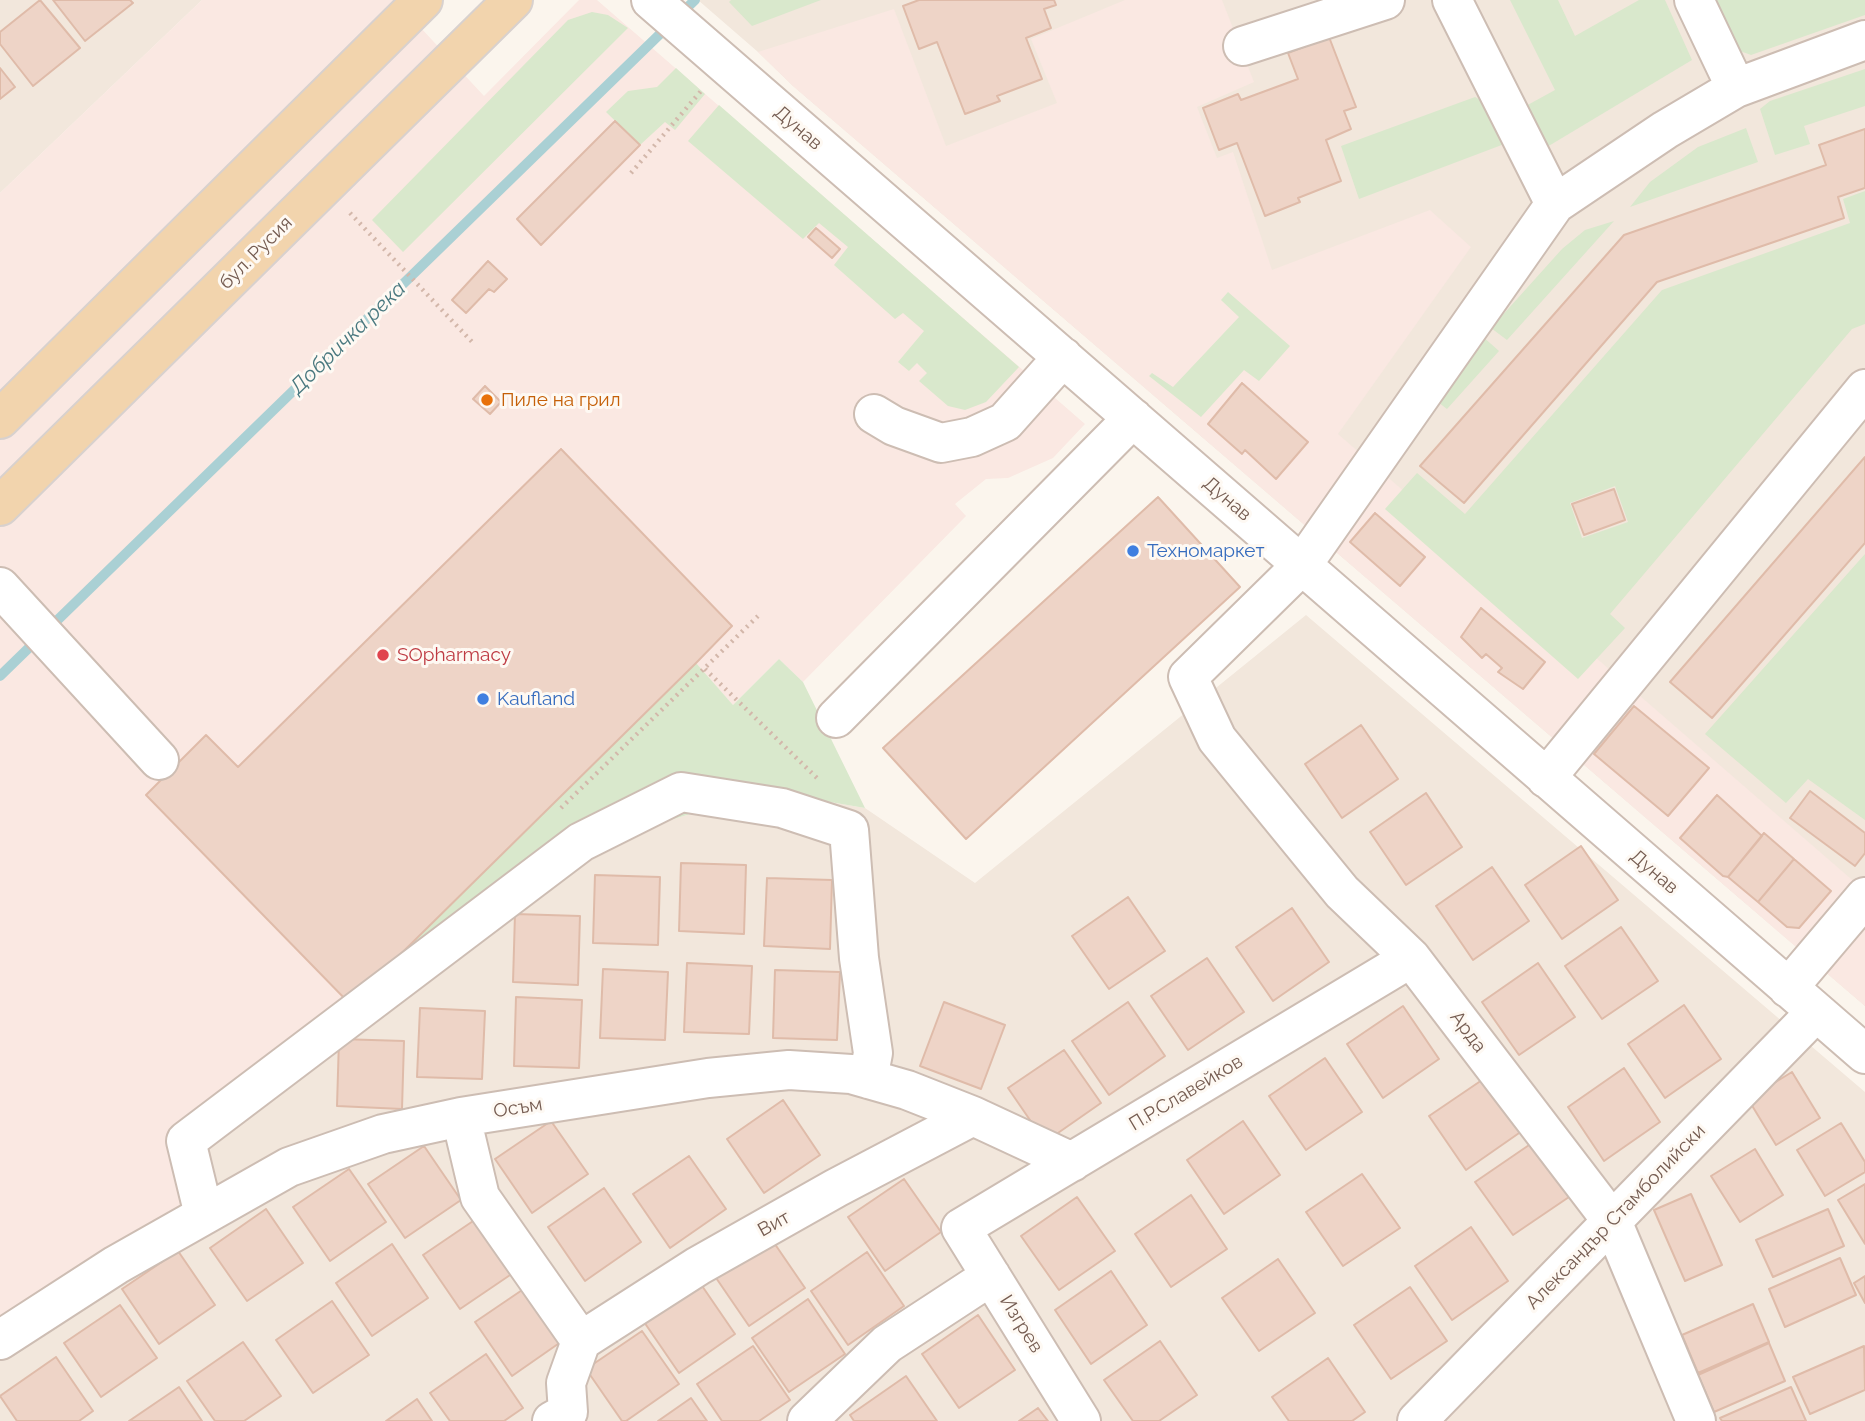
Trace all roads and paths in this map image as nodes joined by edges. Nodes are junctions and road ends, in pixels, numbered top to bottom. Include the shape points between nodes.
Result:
1 (423, 0) edge
2 (513, 0) edge
3 (651, 0) edge
4 (1385, 0) edge
5 (1452, 0) edge
6 (1694, 0) edge
7 (1865, 40) edge
8 (1244, 46) dead end
9 (725, 64) junction
10 (1736, 88) junction
11 (631, 173) dead end
12 (324, 186) junction
13 (1555, 204) junction
14 (475, 345) dead end
15 (1063, 357) junction
16 (1865, 389) edge
17 (874, 414) dead end
18 (1133, 418) junction
19 (0, 419) edge
20 (0, 506) edge
21 (1303, 565) junction
22 (7, 594) edge
23 (705, 669) dead end
24 (835, 718) dead end
25 (159, 760) dead end
26 (1546, 778) junction
27 (818, 779) dead end
28 (1865, 897) edge
29 (1411, 958) junction
30 (1787, 988) junction
31 (1816, 1012) junction
32 (1865, 1054) edge
33 (867, 1079) junction
34 (972, 1116) junction
35 (461, 1117) junction
36 (1072, 1162) junction
37 (204, 1215) junction
38 (1612, 1221) junction
39 (961, 1228) joint
40 (991, 1276) junction
41 (0, 1340) edge
42 (581, 1341) junction
43 (552, 1421) edge
44 (807, 1421) edge
45 (1081, 1421) edge
46 (1416, 1421) edge
47 (1696, 1421) edge

1 - 19 main road
2 - 12 main road, бул. Русия
3 - 9 street, Дунав
4 - 8 street
5 - 13 street
6 - 10 street
7 - 10 street
9 - 11 path
9 - 15 street, Дунав
10 - 13 street
12 - 14 path
12 - 20 main road, бул. Русия
13 - 21 street
15 - 17 street via 1006,422 972,437 941,443
15 - 18 street, Дунав
16 - 26 street
18 - 21 street, Дунав
18 - 24 street
21 - 26 street, Дунав
21 - 29 street, Арда via 1188,677 1217,739 1342,892
22 - 25 street
23 - 27 path
26 - 30 street, Дунав
28 - 30 street
29 - 36 street, П.Р.Славейков
29 - 38 street, Арда
30 - 31 street, Дунав
31 - 32 street, Дунав
31 - 38 street, Александър Стамболийски
33 - 34 street, Осъм
33 - 35 street, Осъм via 789,1070 708,1078
33 - 37 street via 873,1053 859,958 849,830 782,808 681,792 581,842 186,1141
34 - 36 street, Осъм
34 - 42 street, Вит via 698,1266
35 - 37 street, Осъм via 383,1134 289,1167
35 - 42 street via 480,1197
36 - 39 street, П.Р.Славейков
37 - 41 street, Осъм
38 - 46 street, Александър Стамболийски
38 - 47 street, Арда
39 - 40 street, Изгрев
40 - 44 street via 887,1344
40 - 45 street, Изгрев
42 - 43 street via 566,1383 568,1412

